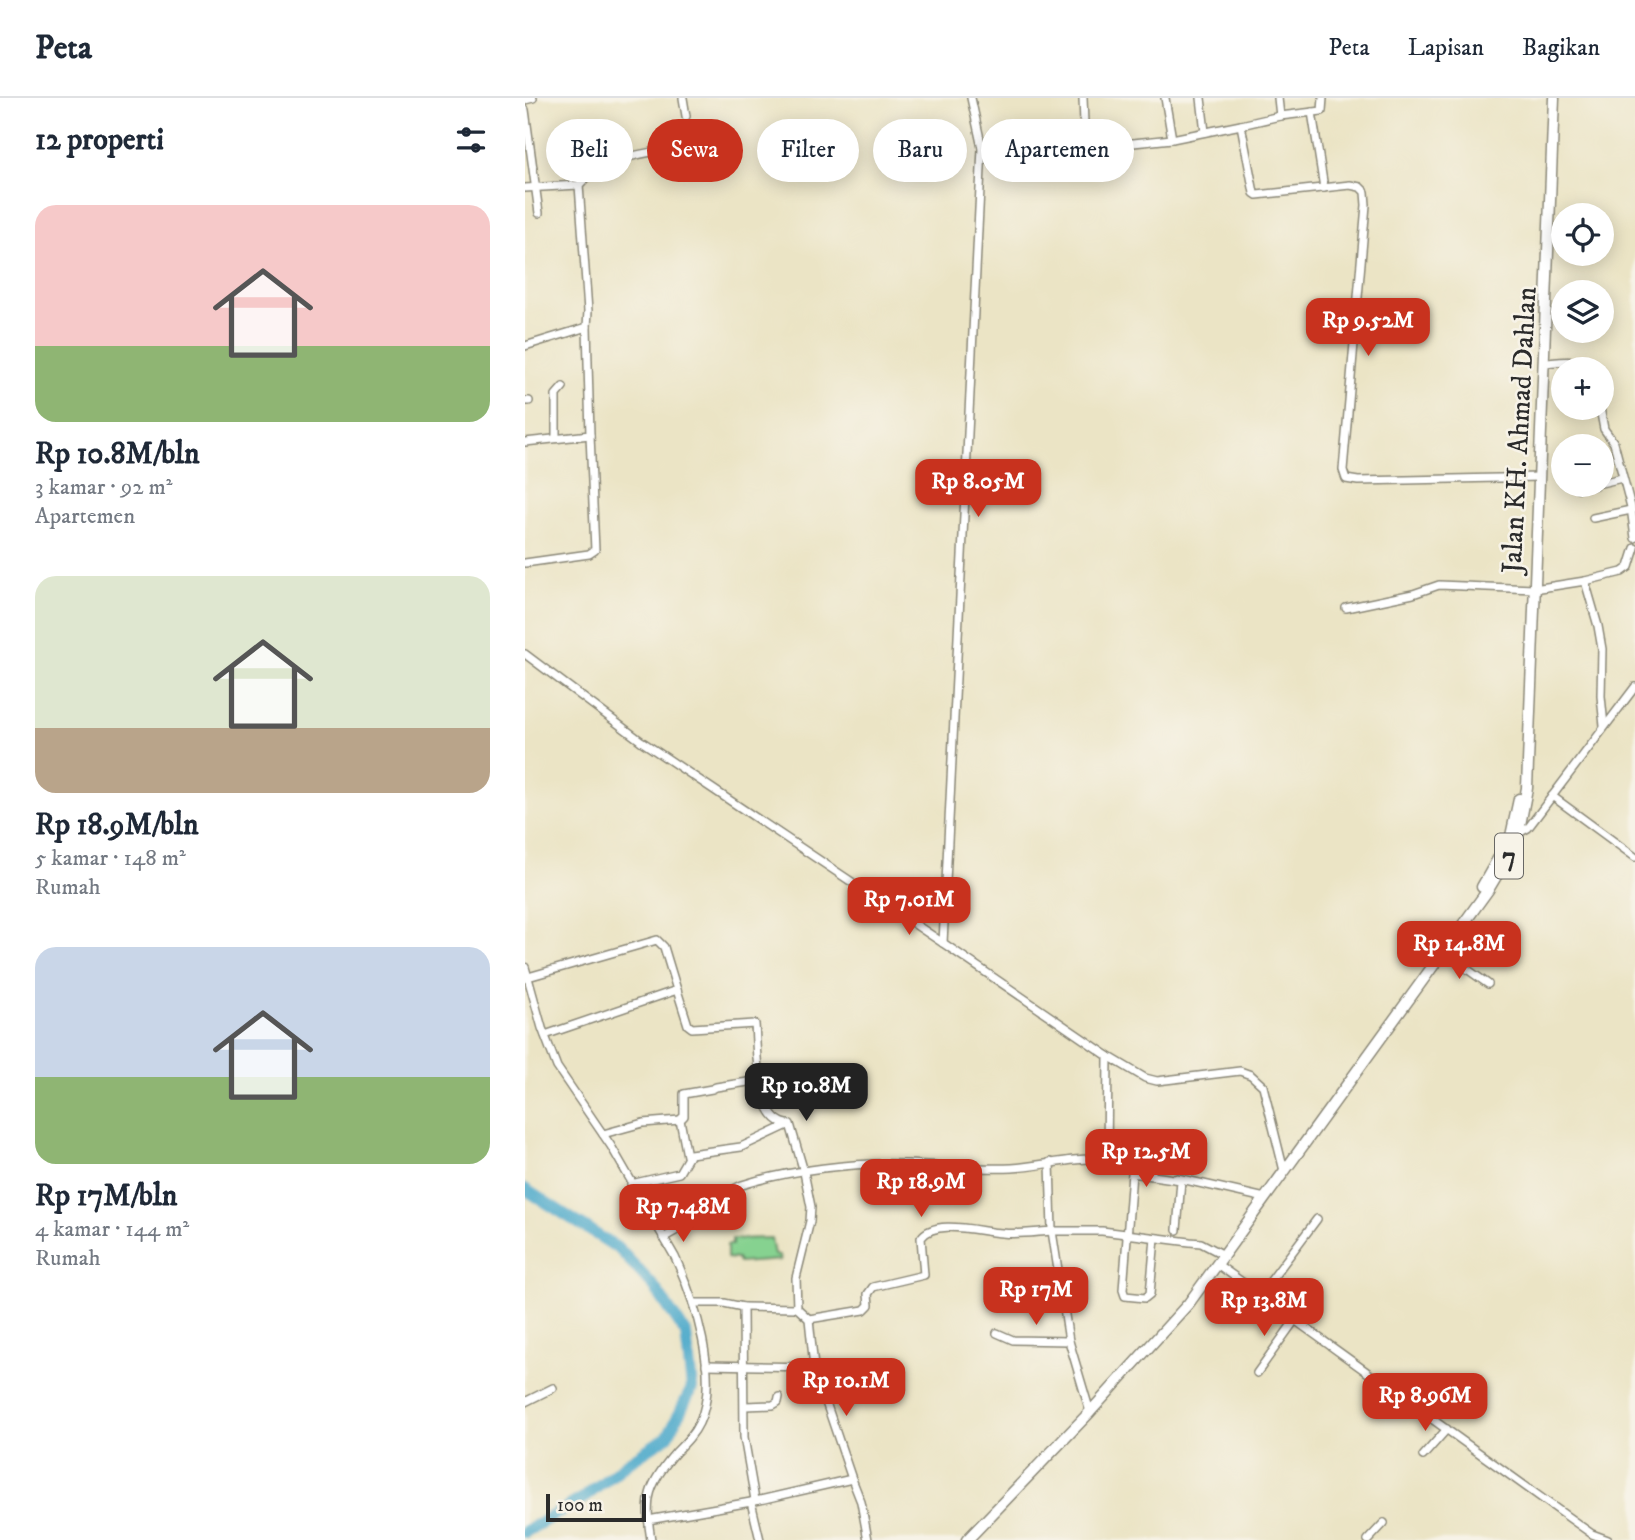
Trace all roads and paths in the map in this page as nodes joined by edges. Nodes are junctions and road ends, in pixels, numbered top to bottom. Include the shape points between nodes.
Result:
1 (533, 98) edge
2 (683, 98) edge
3 (971, 98) edge
4 (1083, 98) edge
5 (1165, 98) edge
6 (1201, 98) edge
7 (1278, 98) edge
8 (1323, 98) edge
9 (1554, 98) edge
10 (525, 100) edge
11 (525, 110) edge
12 (1312, 112) junction
13 (686, 116) dead end
14 (1280, 116) junction
15 (1084, 119) edge
16 (1241, 125) junction
17 (1205, 132) junction
18 (1172, 139) junction
19 (981, 143) edge
20 (1134, 143) edge
21 (647, 154) edge
22 (981, 168) edge
23 (579, 185) junction
24 (536, 187) junction
25 (525, 188) edge
26 (1324, 188) junction
27 (539, 212) dead end
28 (587, 327) junction
29 (525, 346) edge
30 (1545, 363) junction
31 (1551, 363) edge
32 (563, 387) dead end
33 (1602, 420) edge
34 (590, 435) junction
35 (557, 438) junction
36 (525, 442) edge
37 (1540, 477) junction
38 (1622, 478) junction
39 (1614, 480) edge
40 (1632, 508) edge
41 (1593, 518) dead end
42 (1635, 538) edge
43 (1635, 548) edge
44 (525, 563) edge
45 (1631, 564) junction
46 (1635, 576) edge
47 (1585, 581) junction
48 (1534, 589) junction
49 (1346, 608) dead end
50 (525, 654) edge
51 (1635, 687) edge
52 (1604, 727) junction
53 (1552, 796) junction
54 (1521, 811) junction
55 (1536, 817) junction
56 (1516, 835) junction
57 (1635, 857) edge
58 (943, 943) junction
59 (1444, 953) junction
60 (525, 967) edge
61 (527, 981) edge
62 (1488, 984) dead end
63 (677, 990) junction
64 (545, 1035) junction
65 (1108, 1056) junction
66 (761, 1080) junction
67 (680, 1120) junction
68 (787, 1124) junction
69 (603, 1134) junction
70 (687, 1156) junction
71 (1107, 1160) junction
72 (1050, 1162) junction
73 (1284, 1171) junction
74 (804, 1172) junction
75 (631, 1184) junction
76 (1265, 1198) junction
77 (1317, 1219) dead end
78 (1177, 1230) dead end
79 (1052, 1231) junction
80 (1127, 1234) junction
81 (663, 1238) junction
82 (1155, 1238) junction
83 (1220, 1260) junction
84 (1260, 1295) junction
85 (692, 1303) junction
86 (743, 1307) junction
87 (797, 1308) junction
88 (809, 1319) junction
89 (1295, 1320) junction
90 (997, 1333) dead end
91 (1069, 1341) junction
92 (706, 1365) junction
93 (745, 1366) junction
94 (814, 1367) junction
95 (1257, 1373) dead end
96 (553, 1388) dead end
97 (779, 1397) dead end
98 (525, 1402) edge
99 (745, 1406) junction
100 (1090, 1412) junction
101 (1447, 1429) junction
102 (1423, 1456) dead end
103 (852, 1479) junction
104 (753, 1501) junction
105 (648, 1520) junction
106 (1384, 1523) dead end
107 (1590, 1537) edge
108 (651, 1540) edge
109 (760, 1540) edge
110 (868, 1540) edge
111 (967, 1540) edge
112 (1368, 1540) edge
113 (1608, 1540) edge

1 - 10 street
2 - 13 street
3 - 19 street
4 - 15 street
5 - 18 street
6 - 17 street
7 - 14 street
8 - 12 street via 1323,110
9 - 30 highway, Jalan KH. Ahmad Dahlan / 7
11 - 24 street
12 - 14 street
12 - 26 street
14 - 16 street
16 - 17 street
16 - 26 street via 1255,194
17 - 18 street
18 - 20 street
21 - 23 street via 598,167
22 - 58 street
23 - 24 street
23 - 28 street
24 - 25 street
24 - 27 street
26 - 37 street via 1356,186 1363,189 1365,197 1343,470 1346,479
28 - 29 street
28 - 34 street
30 - 31 street
30 - 37 highway, Jalan KH. Ahmad Dahlan / 7
32 - 35 street via 556,395
33 - 38 street via 1614,443
34 - 35 street
34 - 44 street via 595,551
35 - 36 street
37 - 48 highway, Jalan KH. Ahmad Dahlan / 7
38 - 39 street
38 - 40 street
40 - 41 street
40 - 42 street
43 - 45 street
45 - 46 street
45 - 47 street via 1622,572
47 - 48 street
47 - 52 street via 1602,649
48 - 49 street via 1439,585
48 - 54 highway, Jalan KH. Ahmad Dahlan / 7
50 - 58 street via 641,741
51 - 52 street
52 - 53 street
53 - 55 street
53 - 57 street
54 - 55 highway
54 - 56 highway, Jalan KH. Ahmad Dahlan / 7
55 - 56 street
56 - 59 highway, Jalan KH. Ahmad Dahlan / 7
58 - 65 street
59 - 62 street
59 - 73 highway, Jalan KH. Ahmad Dahlan / 7
60 - 61 street
61 - 63 street via 657,940 664,947
61 - 64 street
63 - 64 street
63 - 66 street via 692,1028 755,1024
64 - 69 street via 557,1067
65 - 71 street
65 - 73 street via 1151,1080 1240,1071 1257,1078 1263,1086
66 - 67 street via 684,1094
66 - 68 street via 767,1108
67 - 69 street via 643,1123
67 - 70 street
68 - 70 street via 741,1147 695,1151
68 - 74 street via 793,1129
69 - 75 street
70 - 75 street via 679,1173
71 - 72 street
71 - 76 street
72 - 74 street via 1012,1168 861,1164
72 - 79 street
73 - 76 highway, Jalan KH. Ahmad Dahlan / 7
74 - 81 street via 742,1185 711,1211
74 - 87 street via 811,1206 796,1278
75 - 81 street
76 - 83 highway, Jalan KH. Ahmad Dahlan / 7
77 - 84 street
78 - 80 street via 1181,1180 1134,1173
79 - 80 street
79 - 88 street via 1004,1234 952,1227 927,1232 921,1238 924,1275 873,1287 864,1310
79 - 91 street
80 - 82 street
80 - 82 street via 1123,1290 1128,1296 1145,1298 1150,1294
81 - 85 street via 684,1276
82 - 83 street via 1201,1243
83 - 84 street
83 - 100 highway, Jalan KH. Ahmad Dahlan / 7 via 1189,1303
84 - 89 street
85 - 86 street
85 - 92 street
86 - 87 street
86 - 93 street
87 - 88 street
88 - 94 street
89 - 95 street
89 - 101 street
90 - 91 street via 1013,1340
91 - 100 street
92 - 93 street
92 - 105 street via 699,1423 660,1472 648,1502
93 - 94 street
93 - 99 street
94 - 103 street
96 - 98 street
97 - 99 street via 773,1405
99 - 104 street via 744,1437
100 - 111 highway, Jalan KH. Ahmad Dahlan / 7
101 - 102 street
101 - 107 street
103 - 104 street
103 - 110 street
104 - 105 street
104 - 109 street
105 - 108 street
106 - 112 street
107 - 113 street

